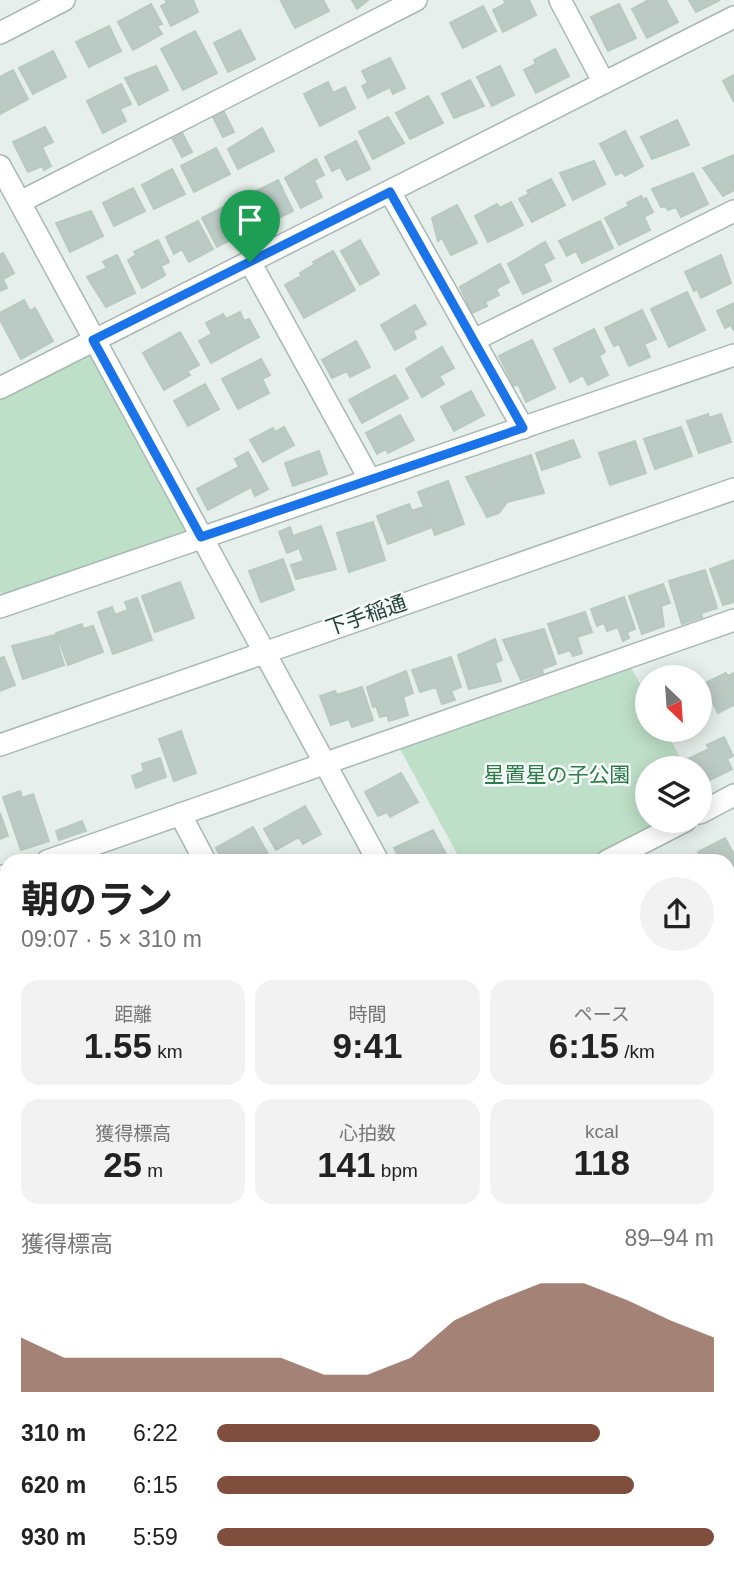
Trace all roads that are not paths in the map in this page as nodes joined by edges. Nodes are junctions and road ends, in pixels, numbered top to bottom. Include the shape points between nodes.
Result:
1 (64, 0) edge
2 (416, 0) edge
3 (560, 0) edge
4 (734, 17) edge
5 (0, 33) edge
6 (604, 83) junction
7 (0, 166) edge
8 (390, 192) junction
9 (20, 202) junction
10 (734, 211) edge
11 (250, 262) junction
12 (93, 340) junction
13 (474, 340) junction
14 (734, 355) edge
15 (0, 388) edge
16 (523, 428) junction
17 (370, 480) junction
18 (734, 489) edge
19 (201, 537) junction
20 (0, 607) edge
21 (734, 620) edge
22 (262, 651) junction
23 (0, 745) edge
24 (325, 762) junction
25 (734, 795) edge
26 (712, 807) edge
27 (180, 814) junction
28 (662, 833) edge
29 (67, 854) edge
30 (201, 854) edge
31 (374, 854) edge
32 (621, 854) edge

1 - 5 street
2 - 9 street
3 - 6 street
4 - 6 street
6 - 8 street
7 - 9 street
8 - 11 street
8 - 13 street
9 - 12 street
10 - 13 street
11 - 12 street
11 - 17 street
12 - 15 street
12 - 19 street
13 - 16 street
14 - 16 street
16 - 17 street
17 - 19 street
18 - 22 street, 下手稲通
19 - 20 street
19 - 22 street
21 - 24 street
22 - 23 street, 下手稲通
22 - 24 street
24 - 27 street
24 - 31 street
25 - 26 street
27 - 29 street
27 - 30 street
28 - 32 street

